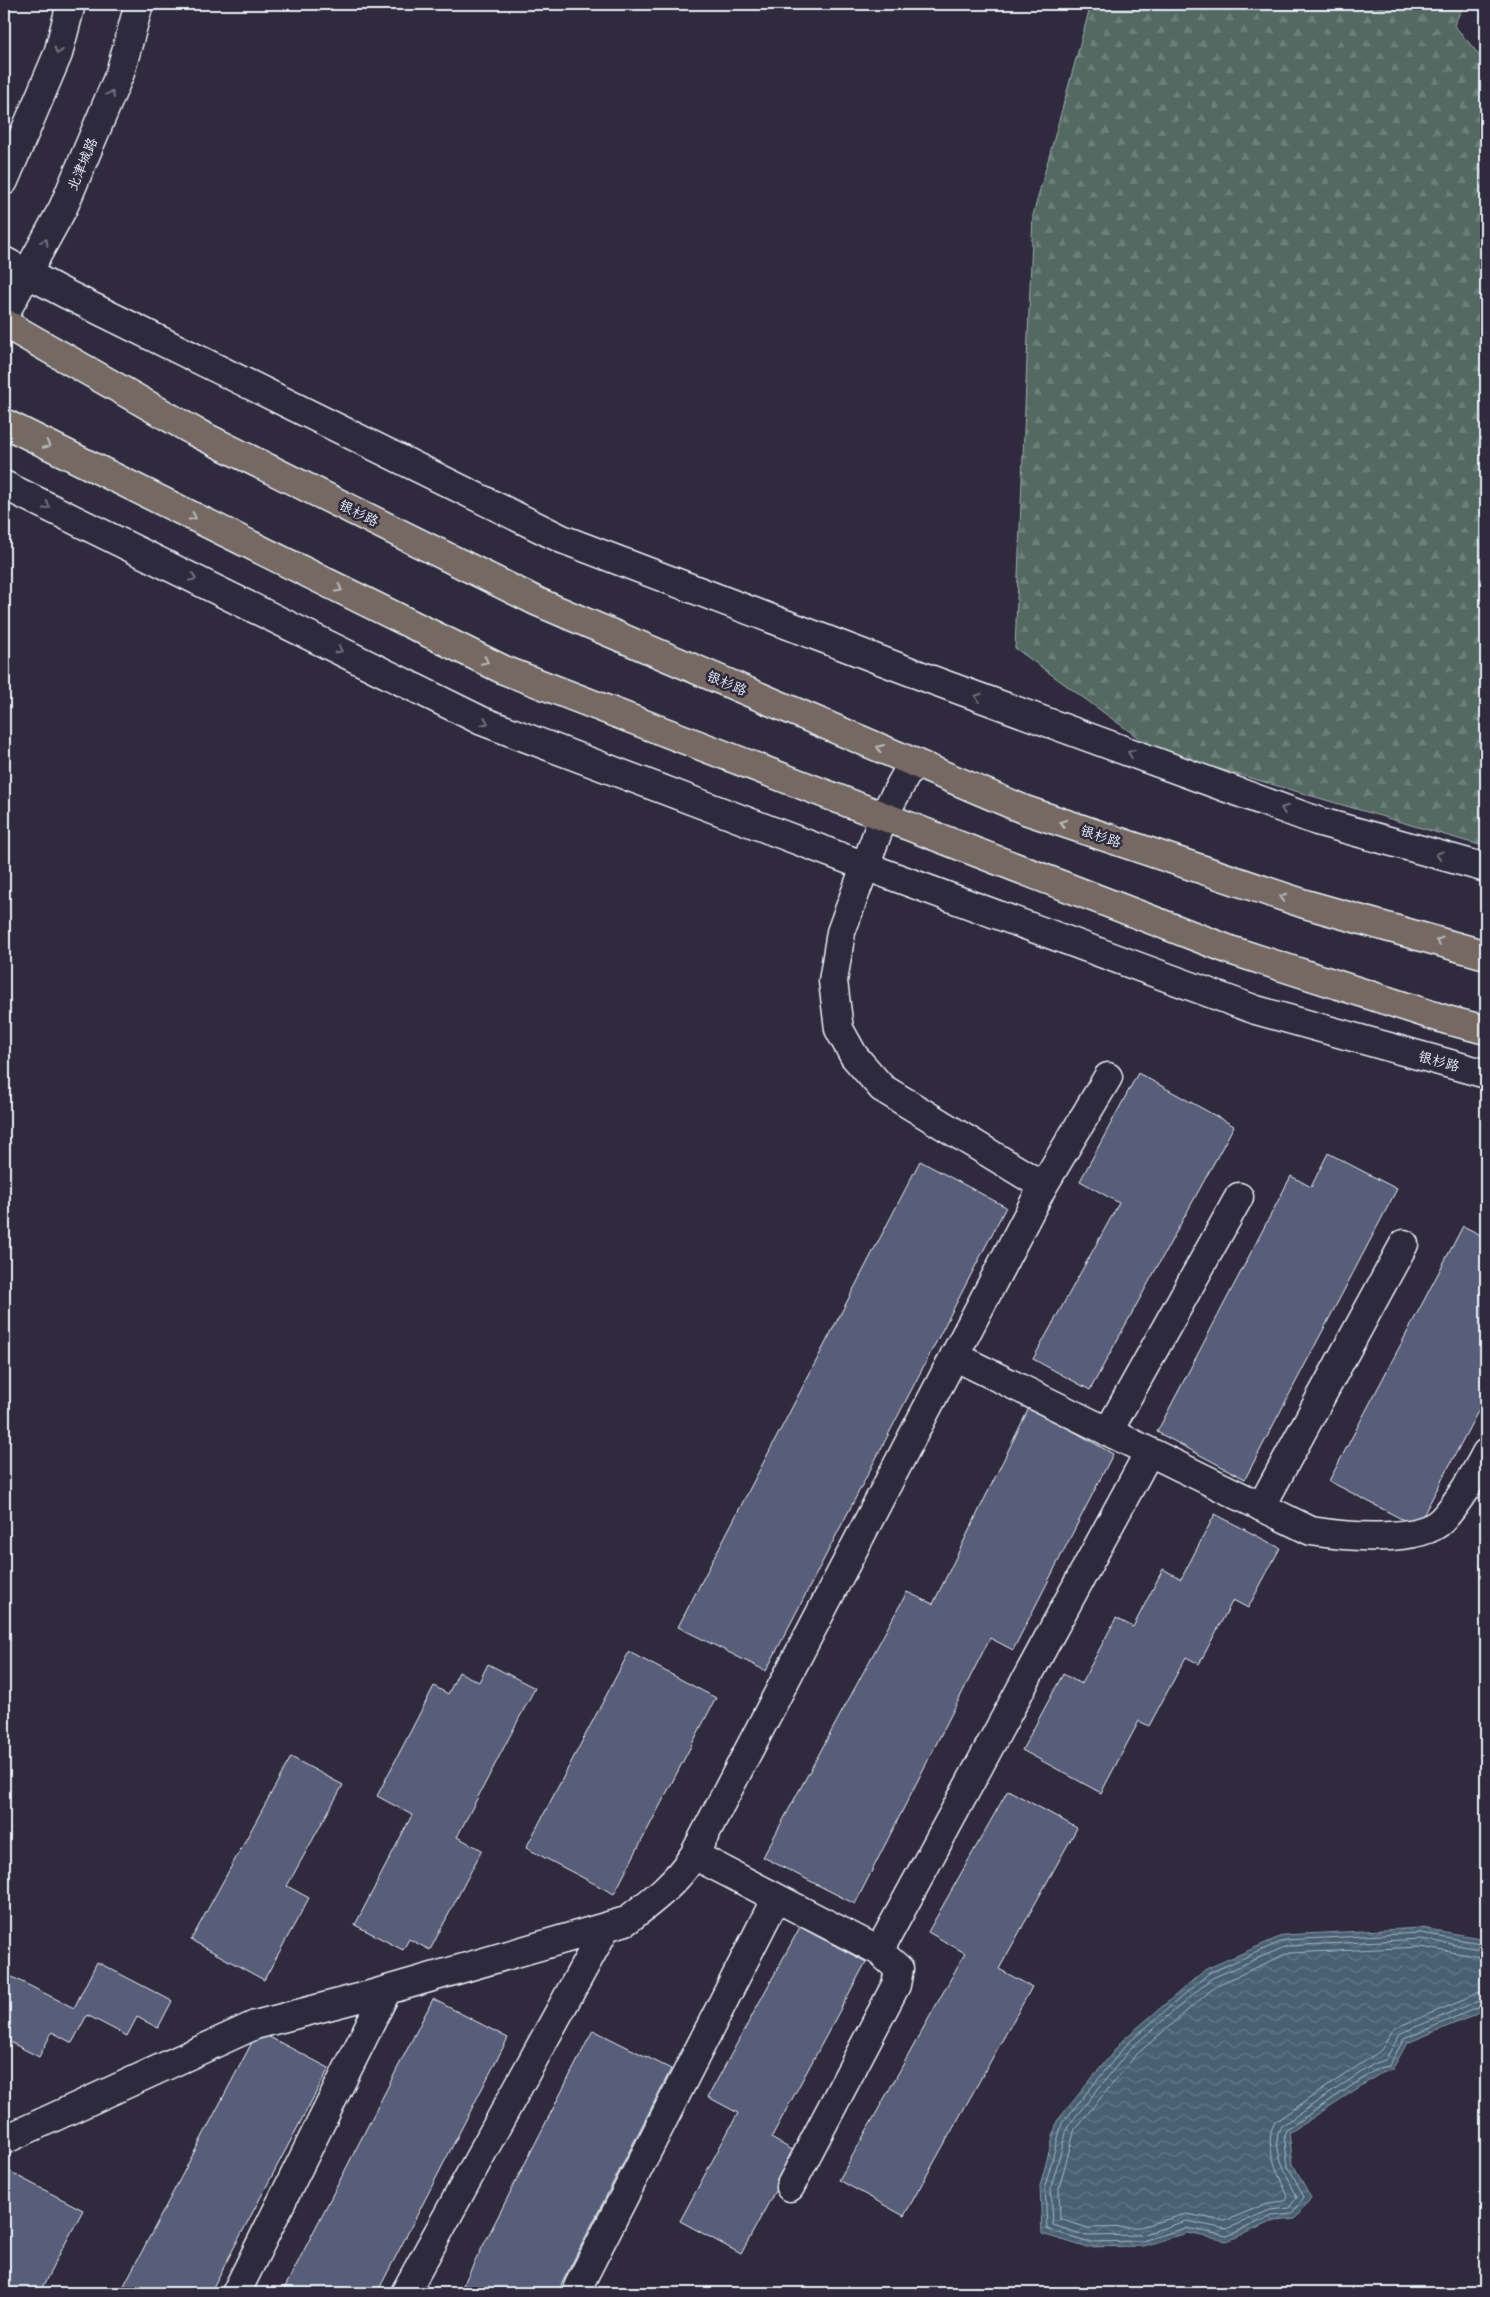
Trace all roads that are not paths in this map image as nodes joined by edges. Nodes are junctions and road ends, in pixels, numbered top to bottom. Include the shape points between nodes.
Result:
1 (71, 4) edge
2 (139, 4) edge
3 (4, 181) edge
4 (15, 267) edge
5 (4, 315) edge
6 (4, 323) edge
7 (4, 424) edge
8 (4, 485) edge
9 (913, 762) junction
10 (884, 815) junction
11 (864, 866) junction
12 (1486, 868) edge
13 (1486, 955) edge
14 (1486, 1030) edge
15 (1486, 1074) edge
16 (1108, 1077) dead end
17 (1043, 1186) junction
18 (1239, 1197) dead end
19 (1404, 1244) dead end
20 (954, 1356) junction
21 (1108, 1432) junction
22 (1149, 1452) junction
23 (1486, 1453) edge
24 (1261, 1506) junction
25 (694, 1855) junction
26 (776, 1898) junction
27 (606, 1927) junction
28 (879, 1951) junction
29 (387, 1990) junction
30 (4, 2140) edge
31 (790, 2187) dead end
32 (578, 2287) dead end
33 (236, 2293) edge
34 (405, 2293) edge

1 -> 3 street via 58,54
4 -> 2 street, 北津城路 via 63,208 120,73
4 - 5 street, 北津城路
12 -> 4 street via 1317,821 934,681 562,539
9 -> 6 main road, 银杉路 via 538,602 195,432
7 -> 10 main road via 504,670
8 -> 11 street, 银杉路 via 482,721
9 - 10 street
13 -> 9 main road, 银杉路 via 1305,904 1053,820
10 - 11 street
10 - 14 main road via 1230,950
11 - 15 street, 银杉路 via 1256,1010
11 - 17 street via 841,932 833,980 839,1029 854,1056 882,1088
16 - 17 street
17 - 20 street
18 - 21 street
19 - 24 street
20 - 21 street
20 - 25 street
21 - 22 street
22 - 24 street
22 - 28 street
23 - 24 street via 1441,1521 1416,1534 1344,1536 1311,1531
25 - 26 street
25 - 27 street via 682,1873 660,1895 626,1921
26 - 28 street
26 - 32 street
27 - 29 street
27 - 34 street
28 - 31 street via 899,1970 896,1985
29 - 30 street via 255,2025
29 - 33 street

